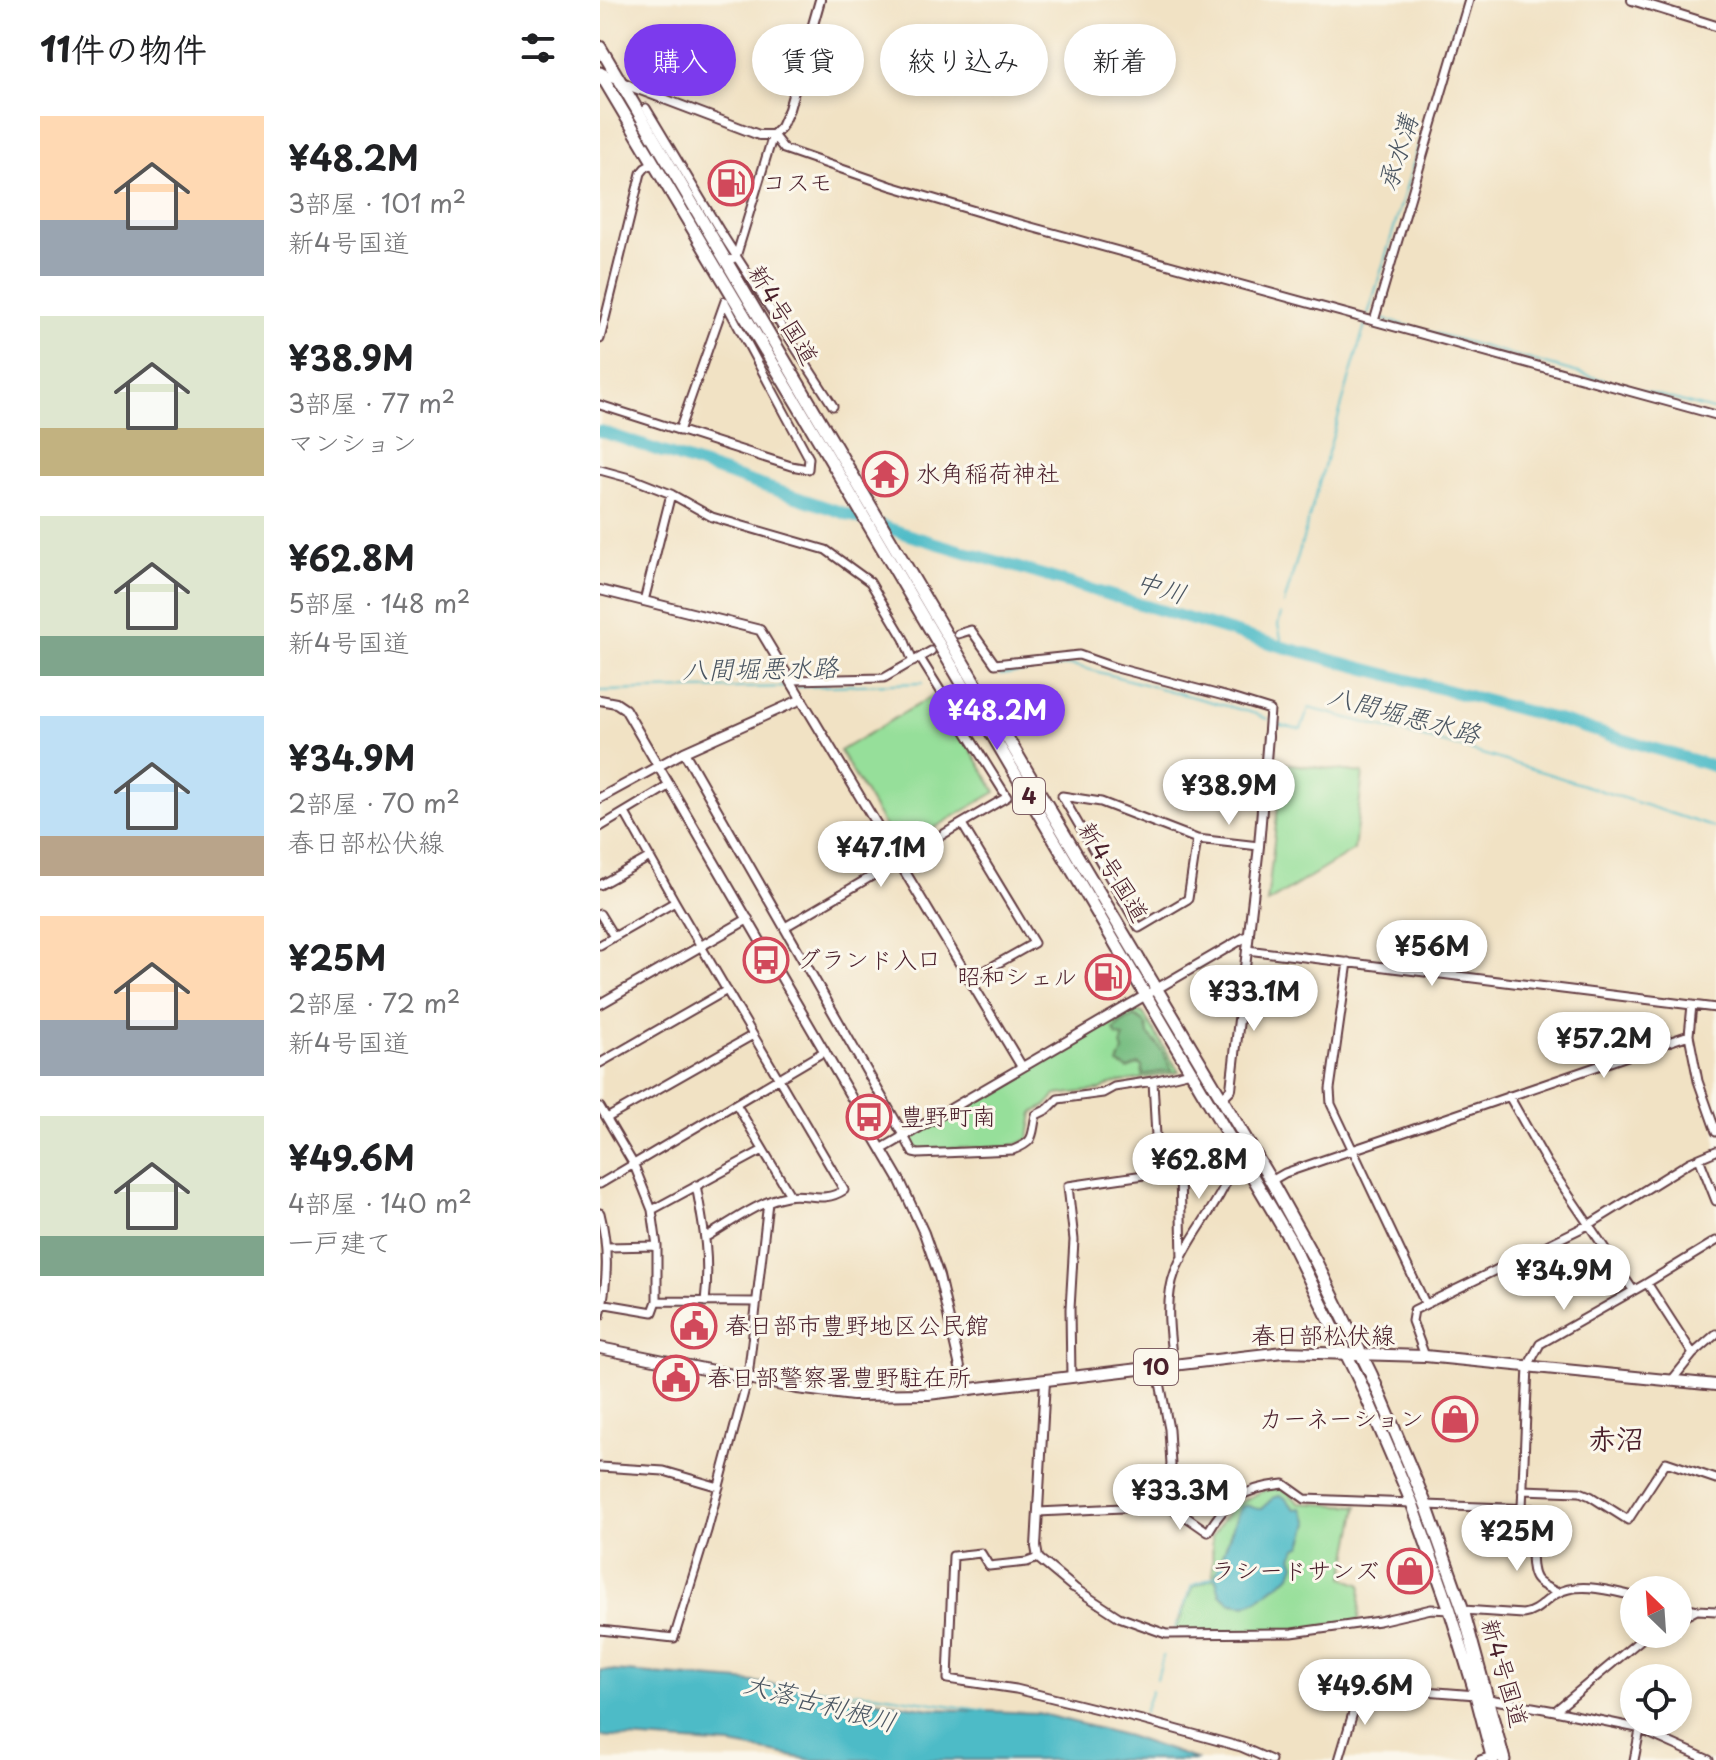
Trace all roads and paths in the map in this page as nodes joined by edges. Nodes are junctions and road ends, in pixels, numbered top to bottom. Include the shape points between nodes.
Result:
1 (820, 0) edge
2 (1469, 0) edge
3 (1632, 0) edge
4 (1716, 26) edge
5 (600, 47) edge
6 (600, 72) edge
7 (620, 81) junction
8 (646, 108) dead end
9 (773, 135) junction
10 (654, 163) junction
11 (731, 260) junction
12 (729, 289) junction
13 (725, 302) junction
14 (1374, 321) junction
15 (600, 339) edge
16 (825, 392) junction
17 (815, 398) dead end
18 (600, 405) edge
19 (833, 406) dead end
20 (1716, 415) edge
21 (679, 431) junction
22 (600, 470) edge
23 (671, 494) junction
24 (600, 590) edge
25 (644, 601) junction
26 (958, 634) dead end
27 (931, 651) dead end
28 (917, 660) junction
29 (792, 681) junction
30 (800, 695) junction
31 (600, 700) edge
32 (1268, 736) joint
33 (684, 752) junction
34 (658, 765) junction
35 (670, 785) junction
36 (600, 798) edge
37 (625, 813) junction
38 (962, 824) junction
39 (600, 827) edge
40 (1197, 839) junction
41 (1259, 846) junction
42 (650, 857) junction
43 (899, 860) junction
44 (600, 885) edge
45 (675, 902) junction
46 (600, 914) edge
47 (748, 919) junction
48 (785, 927) junction
49 (1249, 935) junction
50 (614, 937) junction
51 (600, 945) edge
52 (701, 945) junction
53 (1247, 950) junction
54 (1348, 962) junction
55 (970, 979) junction
56 (1158, 989) junction
57 (727, 990) junction
58 (1146, 995) junction
59 (600, 1004) edge
60 (1692, 1005) junction
61 (1716, 1008) edge
62 (753, 1035) junction
63 (1689, 1035) junction
64 (825, 1051) junction
65 (600, 1063) edge
66 (1022, 1067) junction
67 (1191, 1072) junction
68 (778, 1078) junction
69 (1153, 1081) junction
70 (1509, 1096) junction
71 (1222, 1098) junction
72 (736, 1104) junction
73 (600, 1107) edge
74 (607, 1118) junction
75 (1716, 1132) edge
76 (904, 1136) junction
77 (1237, 1147) junction
78 (882, 1149) junction
79 (763, 1150) junction
80 (1352, 1151) junction
81 (1716, 1151) edge
82 (1699, 1158) junction
83 (634, 1165) junction
84 (1158, 1173) junction
85 (1271, 1181) junction
86 (600, 1184) edge
87 (696, 1185) junction
88 (790, 1195) junction
89 (1716, 1201) edge
90 (768, 1202) junction
91 (652, 1210) junction
92 (600, 1213) edge
93 (1590, 1224) junction
94 (706, 1237) junction
95 (1716, 1241) edge
96 (657, 1246) junction
97 (607, 1247) junction
98 (1182, 1259) junction
99 (1647, 1283) junction
100 (1633, 1290) junction
101 (657, 1301) junction
102 (705, 1302) junction
103 (757, 1302) junction
104 (601, 1303) edge
105 (1425, 1303) junction
106 (600, 1316) edge
107 (1716, 1334) edge
108 (600, 1348) edge
109 (1347, 1354) junction
110 (1362, 1354) junction
111 (1693, 1354) junction
112 (1425, 1356) junction
113 (1173, 1365) junction
114 (1528, 1366) junction
115 (1157, 1367) junction
116 (748, 1377) junction
117 (1071, 1377) junction
118 (1045, 1380) junction
119 (1672, 1380) junction
120 (1716, 1385) edge
121 (965, 1389) junction
122 (600, 1467) edge
123 (1716, 1479) edge
124 (719, 1487) junction
125 (1522, 1490) junction
126 (1412, 1503) junction
127 (1426, 1505) junction
128 (1160, 1506) junction
129 (1522, 1507) junction
130 (1038, 1512) junction
131 (1038, 1558) junction
132 (1073, 1587) joint
133 (1558, 1593) junction
134 (1620, 1593) edge
135 (1692, 1609) edge
136 (1450, 1610) junction
137 (1463, 1610) junction
138 (1698, 1610) junction
139 (1716, 1611) edge
140 (1692, 1613) edge
141 (600, 1630) edge
142 (1631, 1648) edge
143 (1476, 1695) junction
144 (1489, 1699) junction
145 (1555, 1711) junction
146 (1620, 1726) edge
147 (1639, 1736) edge
148 (1654, 1736) edge
149 (1488, 1759) edge
150 (1271, 1760) edge
151 (1339, 1760) edge
152 (1504, 1760) edge
153 (1634, 1760) edge
154 (1709, 1760) edge

1 - 9 street via 789,109
2 - 14 street
3 - 4 street
5 - 7 highway, 新4号国道 / 4
6 - 7 street
6 - 10 highway, 新4号国道 / 4
7 - 9 street via 759,135
7 - 11 highway, 新4号国道 / 4
8 - 11 street
9 - 11 street
9 - 14 street via 784,149 891,186
10 - 12 highway, 新4号国道 / 4
10 - 15 street via 641,173
11 - 16 street
11 - 56 highway, 新4号国道 / 4 via 838,451
12 - 13 street
12 - 58 highway, 新4号国道 / 4
13 - 21 street
13 - 21 street via 809,458 808,469
14 - 20 street
16 - 17 street
16 - 19 street
18 - 21 street
22 - 23 street
23 - 25 street
23 - 28 street via 712,517 826,550 870,582
24 - 25 street
25 - 29 street via 756,627
26 - 32 street via 971,630 995,664 1079,655 1270,710
27 - 28 street
28 - 29 street via 884,678
28 - 38 street via 1007,797
29 - 30 street
30 - 33 street
30 - 43 street
31 - 34 street via 625,709
32 - 41 street
33 - 34 street
33 - 48 street
34 - 35 street
34 - 36 street
35 - 37 street
35 - 47 street
37 - 39 street
37 - 42 street
38 - 43 street
38 - 55 street via 1034,943
40 - 40 street via 1101,802 1062,796 1139,928 1188,899
40 - 41 street
41 - 49 street
42 - 44 street
42 - 45 street
43 - 48 street
43 - 55 street
45 - 50 street
45 - 52 street
46 - 50 street
47 - 52 street
47 - 64 street
48 - 76 street
49 - 53 street
49 - 56 street
50 - 51 street
52 - 57 street
52 - 59 street
53 - 54 street
53 - 71 street via 1231,1089
54 - 60 street
54 - 80 street via 1330,1099
55 - 66 street
56 - 58 street
56 - 71 highway, 新4号国道 / 4
57 - 62 street
57 - 65 street
58 - 66 street
58 - 67 highway, 新4号国道 / 4
60 - 61 street
60 - 63 street
62 - 68 street
62 - 74 street
63 - 70 street
63 - 75 street
64 - 68 street
64 - 78 street
66 - 76 street
67 - 69 street
67 - 77 highway, 新4号国道 / 4
68 - 72 street
68 - 88 street via 844,1190 835,1196
69 - 76 street via 1058,1099 1036,1115 1033,1138 1013,1150 918,1154
69 - 84 street
70 - 80 street
70 - 93 street
71 - 85 highway, 新4号国道 / 4
72 - 79 street
72 - 83 street
73 - 74 street
74 - 83 street
76 - 78 street
77 - 98 street via 1226,1185
77 - 109 highway, 新4号国道 / 4
78 - 121 street via 932,1254
79 - 87 street
79 - 88 street
80 - 85 street
80 - 105 street
81 - 82 street
82 - 89 street
82 - 93 street
83 - 86 street
83 - 91 street
84 - 98 street via 1180,1172
84 - 117 street via 1068,1186 1074,1240
85 - 110 highway, 新4号国道 / 4
87 - 91 street
87 - 94 street
88 - 90 street
90 - 94 street
90 - 103 street
91 - 96 street
92 - 97 street
93 - 100 street
93 - 105 street
94 - 102 street
95 - 99 street
96 - 97 street
96 - 101 street
97 - 104 street
98 - 113 street via 1168,1309
99 - 100 street
99 - 111 street
100 - 114 street via 1540,1344
101 - 102 street
101 - 104 street via 653,1312
102 - 103 street
103 - 116 street
104 - 106 street
105 - 112 street via 1414,1310 1412,1321
107 - 111 street
108 - 116 main road, 春日部松伏線 / 10
109 - 110 main road, 春日部松伏線 / 10
109 - 113 main road, 春日部松伏線 / 10 via 1283,1352
109 - 126 highway, 新4号国道 / 4
110 - 112 main road, 春日部松伏線 / 10
110 - 127 highway, 新4号国道 / 4
111 - 119 street
112 - 114 main road, 春日部松伏線 / 10
113 - 115 main road, 春日部松伏線 / 10
114 - 119 main road, 春日部松伏線 / 10
114 - 125 street
115 - 117 main road, 春日部松伏線 / 10
115 - 128 street via 1171,1465
116 - 121 main road, 春日部松伏線 / 10 via 853,1395
116 - 124 street
117 - 118 main road, 春日部松伏線 / 10
118 - 121 main road, 春日部松伏線 / 10
118 - 130 street
119 - 120 main road, 春日部松伏線 / 10
122 - 124 street via 664,1471
123 - 125 street via 1666,1462 1628,1520 1580,1492
124 - 141 street via 674,1638
125 - 129 street
126 - 128 street via 1305,1499 1284,1484 1273,1485 1230,1502 1208,1532
126 - 136 highway, 新4号国道 / 4
127 - 129 street
127 - 137 highway, 新4号国道 / 4
128 - 130 street
129 - 133 street via 1534,1509 1536,1579
130 - 131 street
131 - 132 street
131 - 150 street via 989,1566 981,1553 953,1556 948,1679 1016,1689 1142,1720
132 - 136 street via 1119,1617 1167,1634 1292,1633
133 - 134 street
133 - 137 street via 1532,1613
135 - 138 street
136 - 143 highway, 新4号国道 / 4
137 - 144 highway, 新4号国道 / 4
138 - 139 street
138 - 140 street
142 - 145 street
143 - 149 highway, 新4号国道 / 4
143 - 151 street via 1361,1686
144 - 145 street
144 - 152 highway, 新4号国道 / 4
145 - 146 street
147 - 153 street
148 - 154 street

